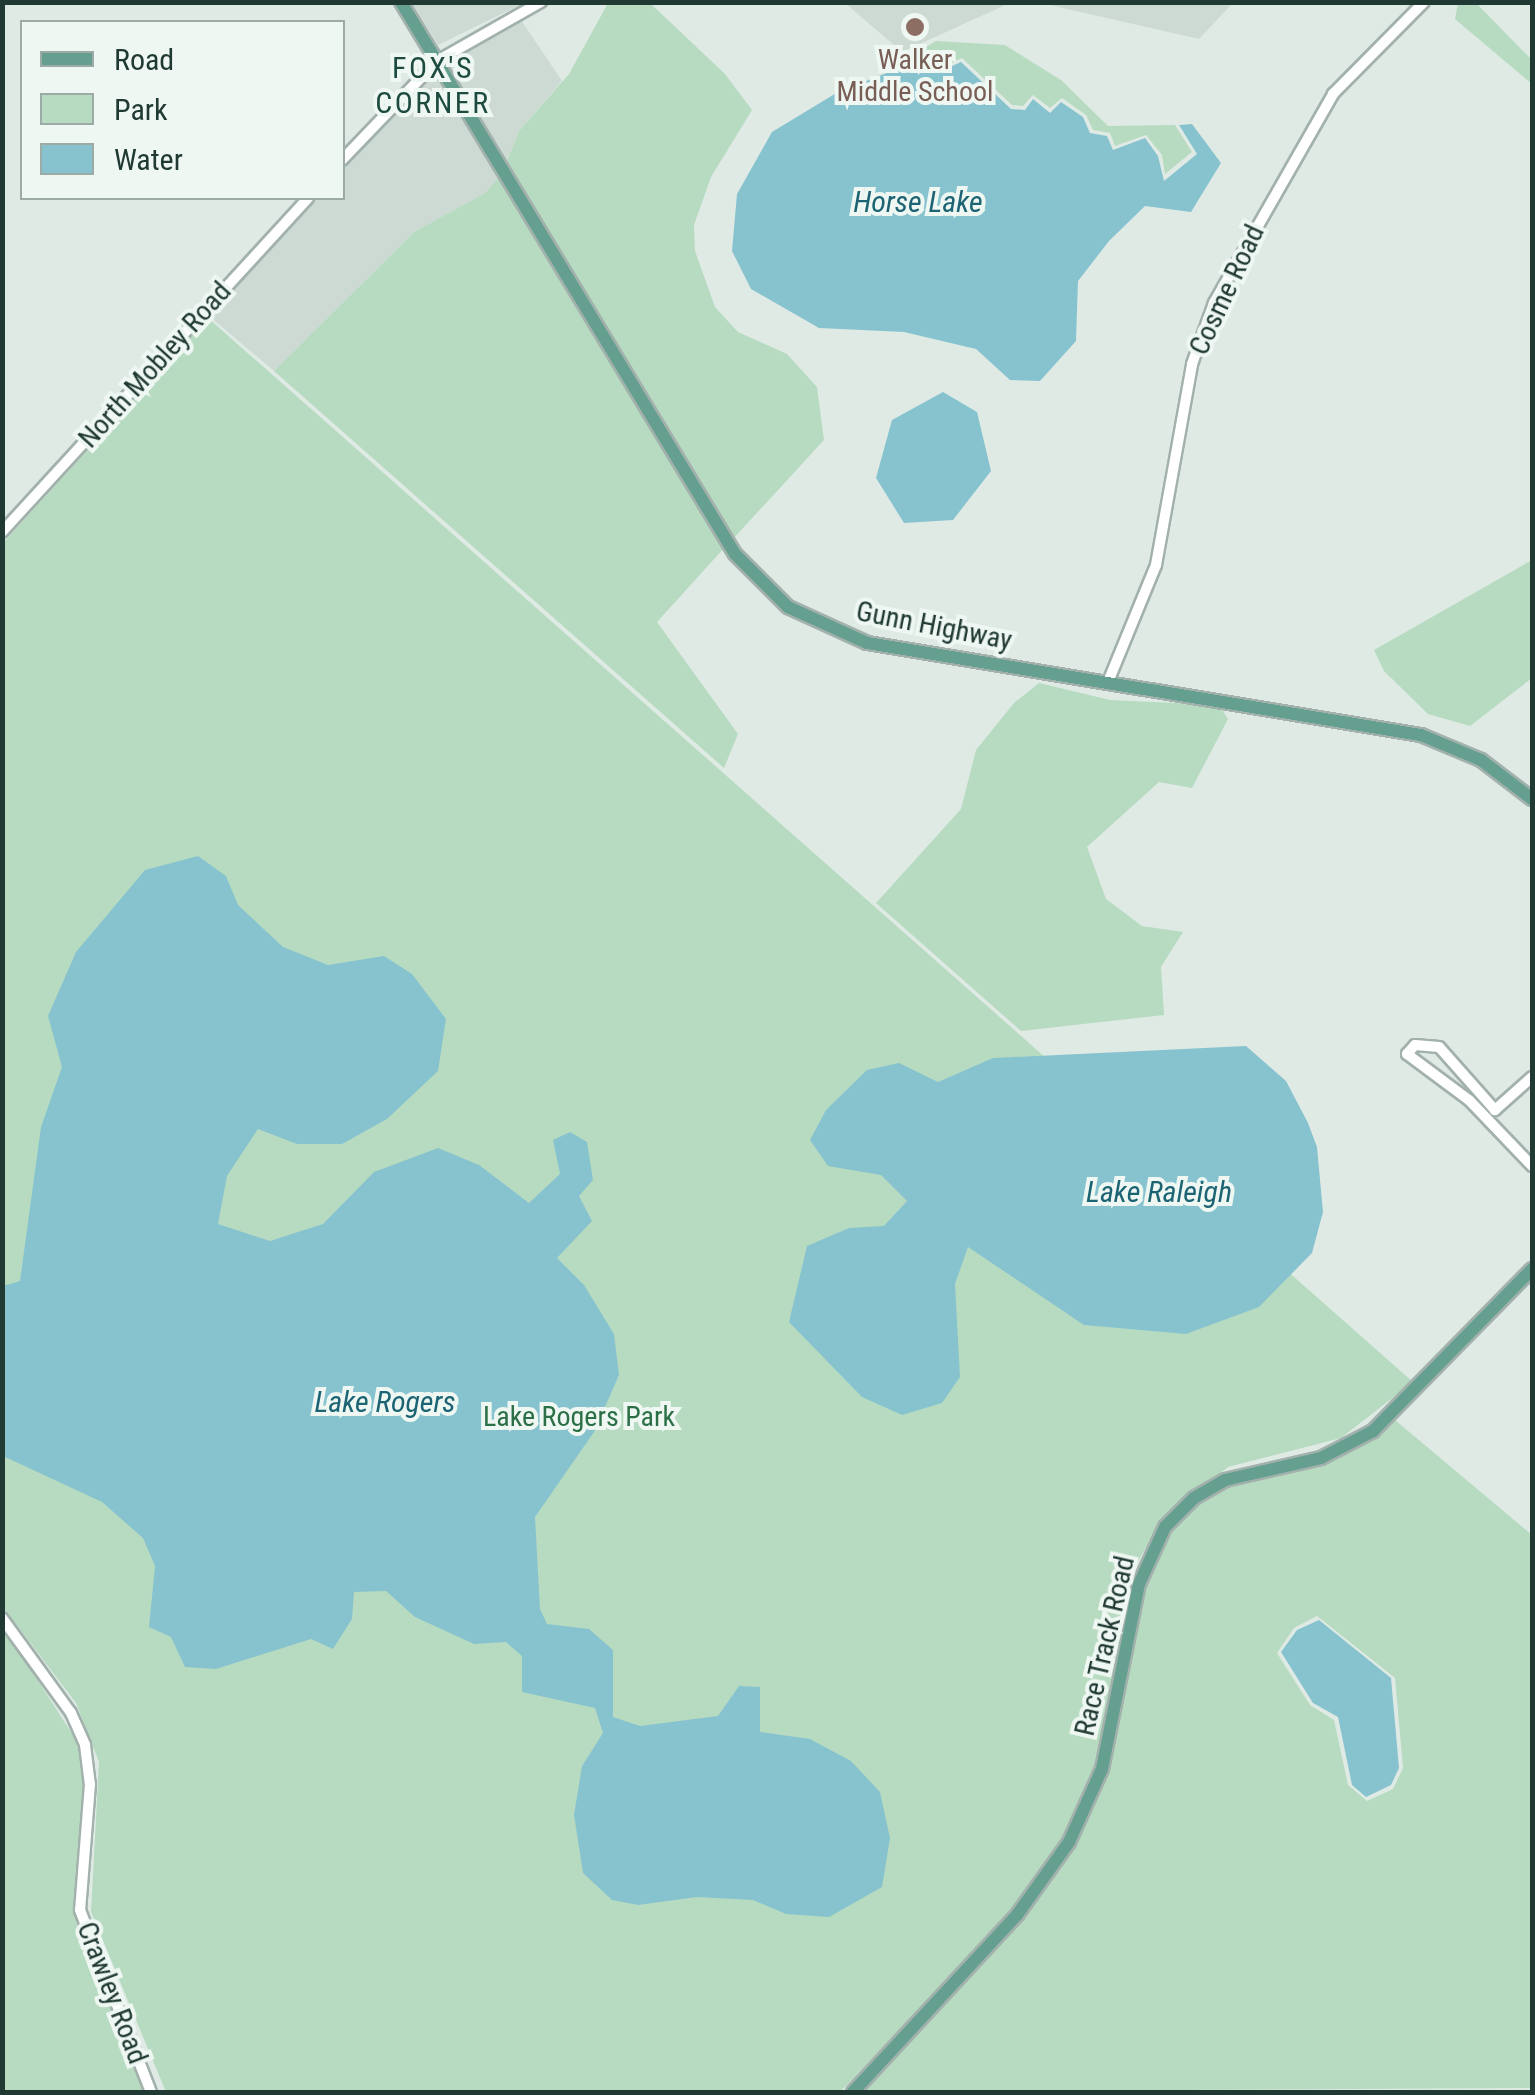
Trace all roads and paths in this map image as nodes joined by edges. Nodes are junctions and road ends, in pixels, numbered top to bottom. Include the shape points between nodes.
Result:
1 (401, 2) edge
2 (541, 2) edge
3 (1424, 2) edge
4 (437, 62) junction
5 (345, 157) edge
6 (306, 200) edge
7 (2, 532) edge
8 (1108, 682) junction
9 (1532, 799) edge
10 (1532, 1078) edge
11 (1532, 1166) edge
12 (1532, 1270) edge
13 (2, 1618) edge
14 (151, 2092) edge
15 (853, 2092) edge

1 - 4 main road, Gunn Highway
2 - 4 street
3 - 8 street, Cosme Road via 1333,94 1214,303 1192,364 1156,565
4 - 5 street
4 - 8 main road, Gunn Highway via 720,531 766,590 809,621 857,640
6 - 7 street, North Mobley Road
8 - 9 main road, Gunn Highway via 1421,734 1482,760
10 - 11 street via 1495,1110 1439,1047 1429,1042 1410,1048 1410,1060 1470,1100
12 - 15 main road, Race Track Road via 1364,1438 1321,1458 1226,1480 1194,1498 1165,1527 1139,1584 1102,1769 1070,1842 1017,1915
13 - 14 street, Crawley Road via 71,1714 85,1746 90,1784 80,1910

